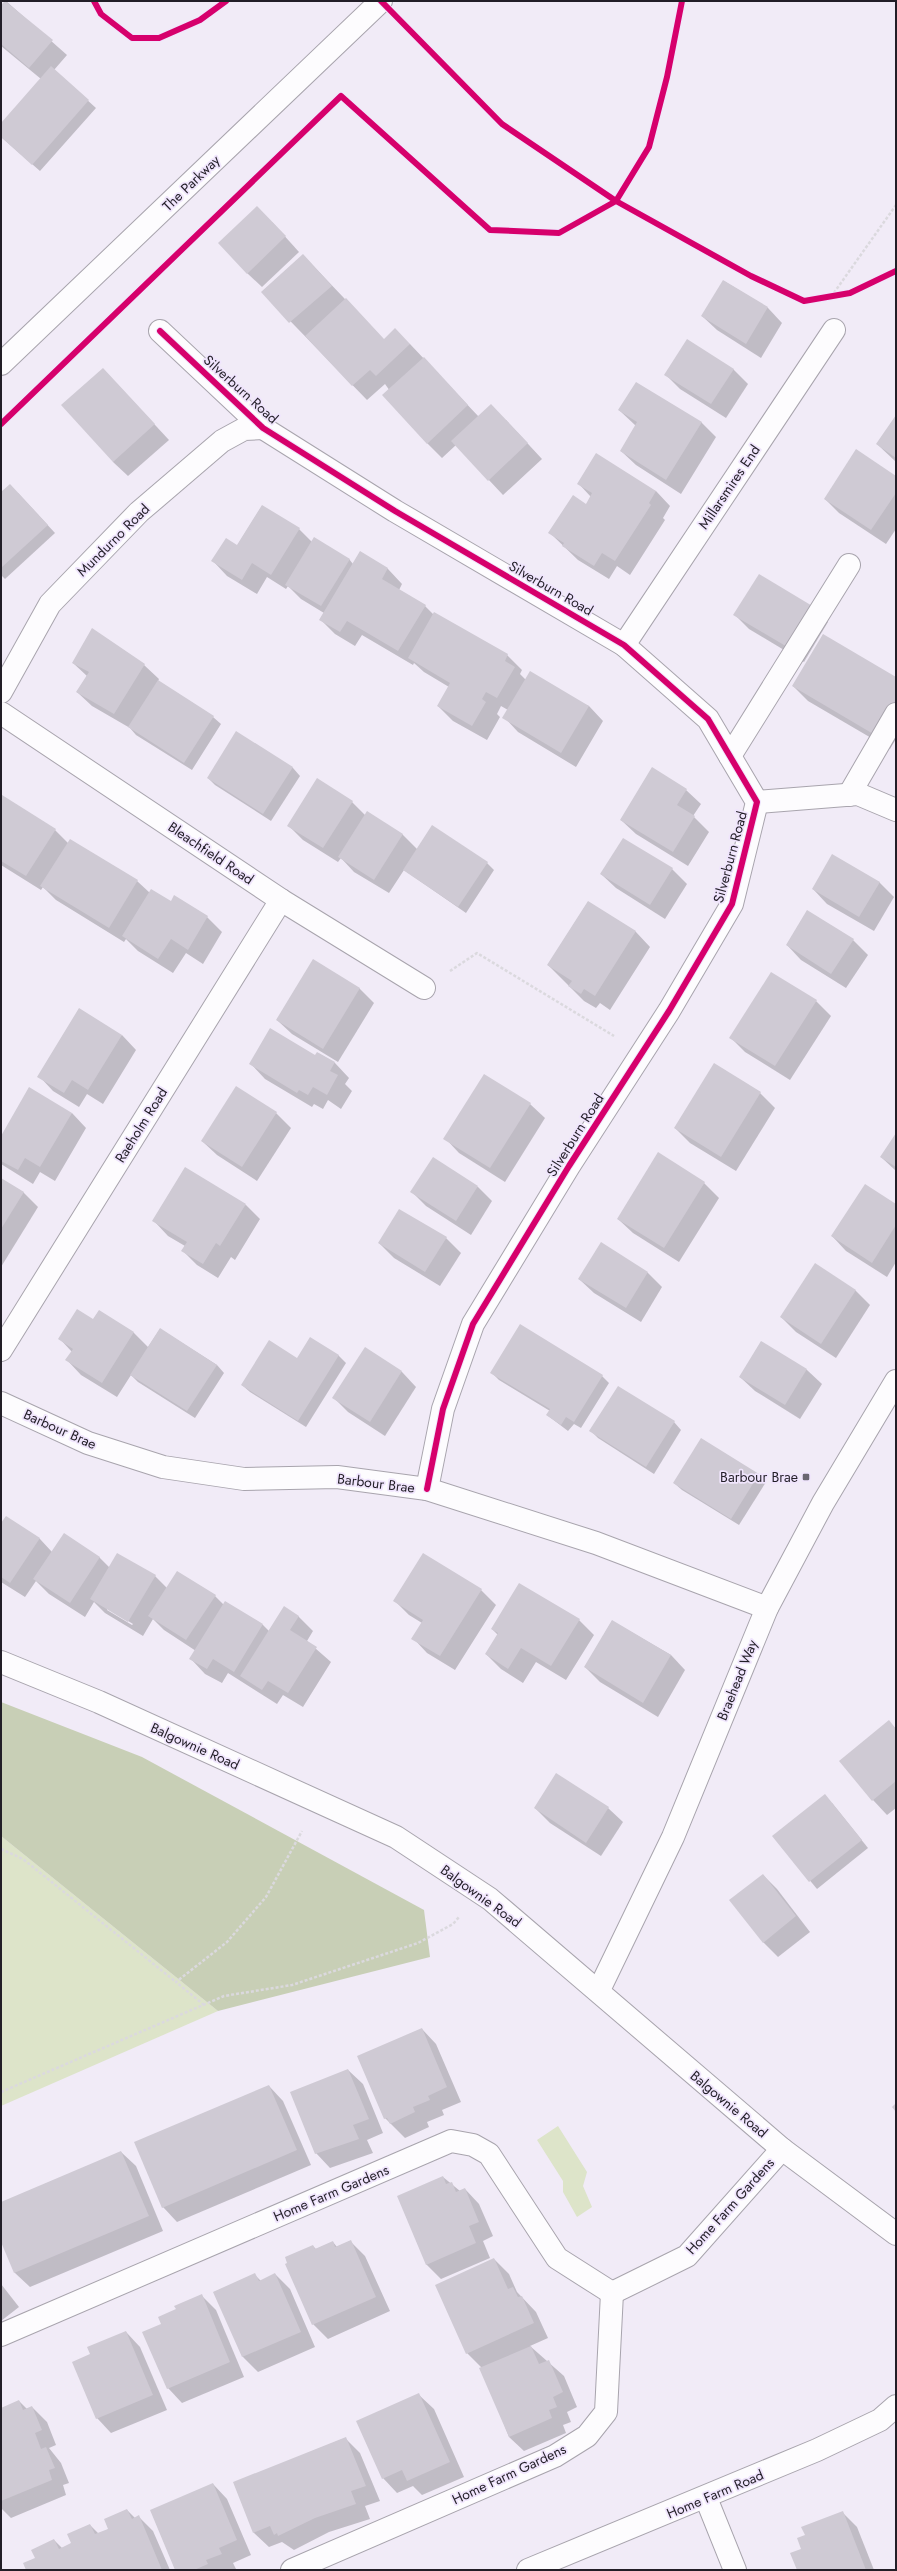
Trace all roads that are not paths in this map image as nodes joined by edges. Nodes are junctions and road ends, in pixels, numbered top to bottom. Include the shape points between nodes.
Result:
1 (381, 1) edge
2 (834, 330) road end
3 (160, 331) dead end
4 (1, 364) edge
5 (263, 428) junction
6 (849, 565) dead end
7 (624, 645) junction
8 (1, 692) edge
9 (1, 712) edge
10 (896, 714) edge
11 (730, 756) junction
12 (849, 795) junction
13 (757, 802) junction
14 (896, 810) edge
15 (281, 900) junction
16 (424, 988) road end
17 (1, 1350) edge
18 (896, 1381) edge
19 (1, 1403) edge
20 (427, 1489) junction
21 (767, 1608) junction
22 (1, 1662) edge
23 (599, 1990) junction
24 (782, 2149) junction
25 (896, 2234) edge
26 (612, 2293) junction
27 (1, 2335) edge
28 (896, 2406) edge
29 (706, 2498) junction
30 (292, 2570) edge
31 (528, 2570) edge
32 (735, 2570) edge

1 - 4 street, The Parkway
2 - 7 street, Millarsmires End
3 - 5 street, Silverburn Road
5 - 7 street, Silverburn Road via 395,511
5 - 8 street, Mundurno Road via 244,429 222,441 139,512 50,604
6 - 11 street
7 - 11 street, Silverburn Road via 708,720
9 - 15 street, Bleachfield Road
10 - 12 street
11 - 13 street, Silverburn Road
12 - 13 street
12 - 14 street via 858,794
13 - 20 street, Silverburn Road via 732,904 669,1011 640,1052 473,1324 443,1409
15 - 16 street, Bleachfield Road
15 - 17 street, Raeholm Road
18 - 21 street, Braehead Way via 823,1503
19 - 20 street, Barbour Brae via 88,1443 163,1467 244,1479 337,1477
20 - 21 street, Barbour Brae via 596,1542
21 - 23 street, Braehead Way via 673,1837
22 - 23 street, Balgownie Road via 99,1702 396,1837 481,1893
23 - 24 street, Balgownie Road
24 - 25 street, Balgownie Road
24 - 26 street, Home Farm Gardens via 688,2256
26 - 27 street, Home Farm Gardens via 558,2258 489,2154 473,2145 451,2141
26 - 30 street, Home Farm Gardens via 606,2412 587,2436 555,2456
28 - 29 street, Home Farm Road via 880,2420
29 - 31 street, Home Farm Road
29 - 32 street

